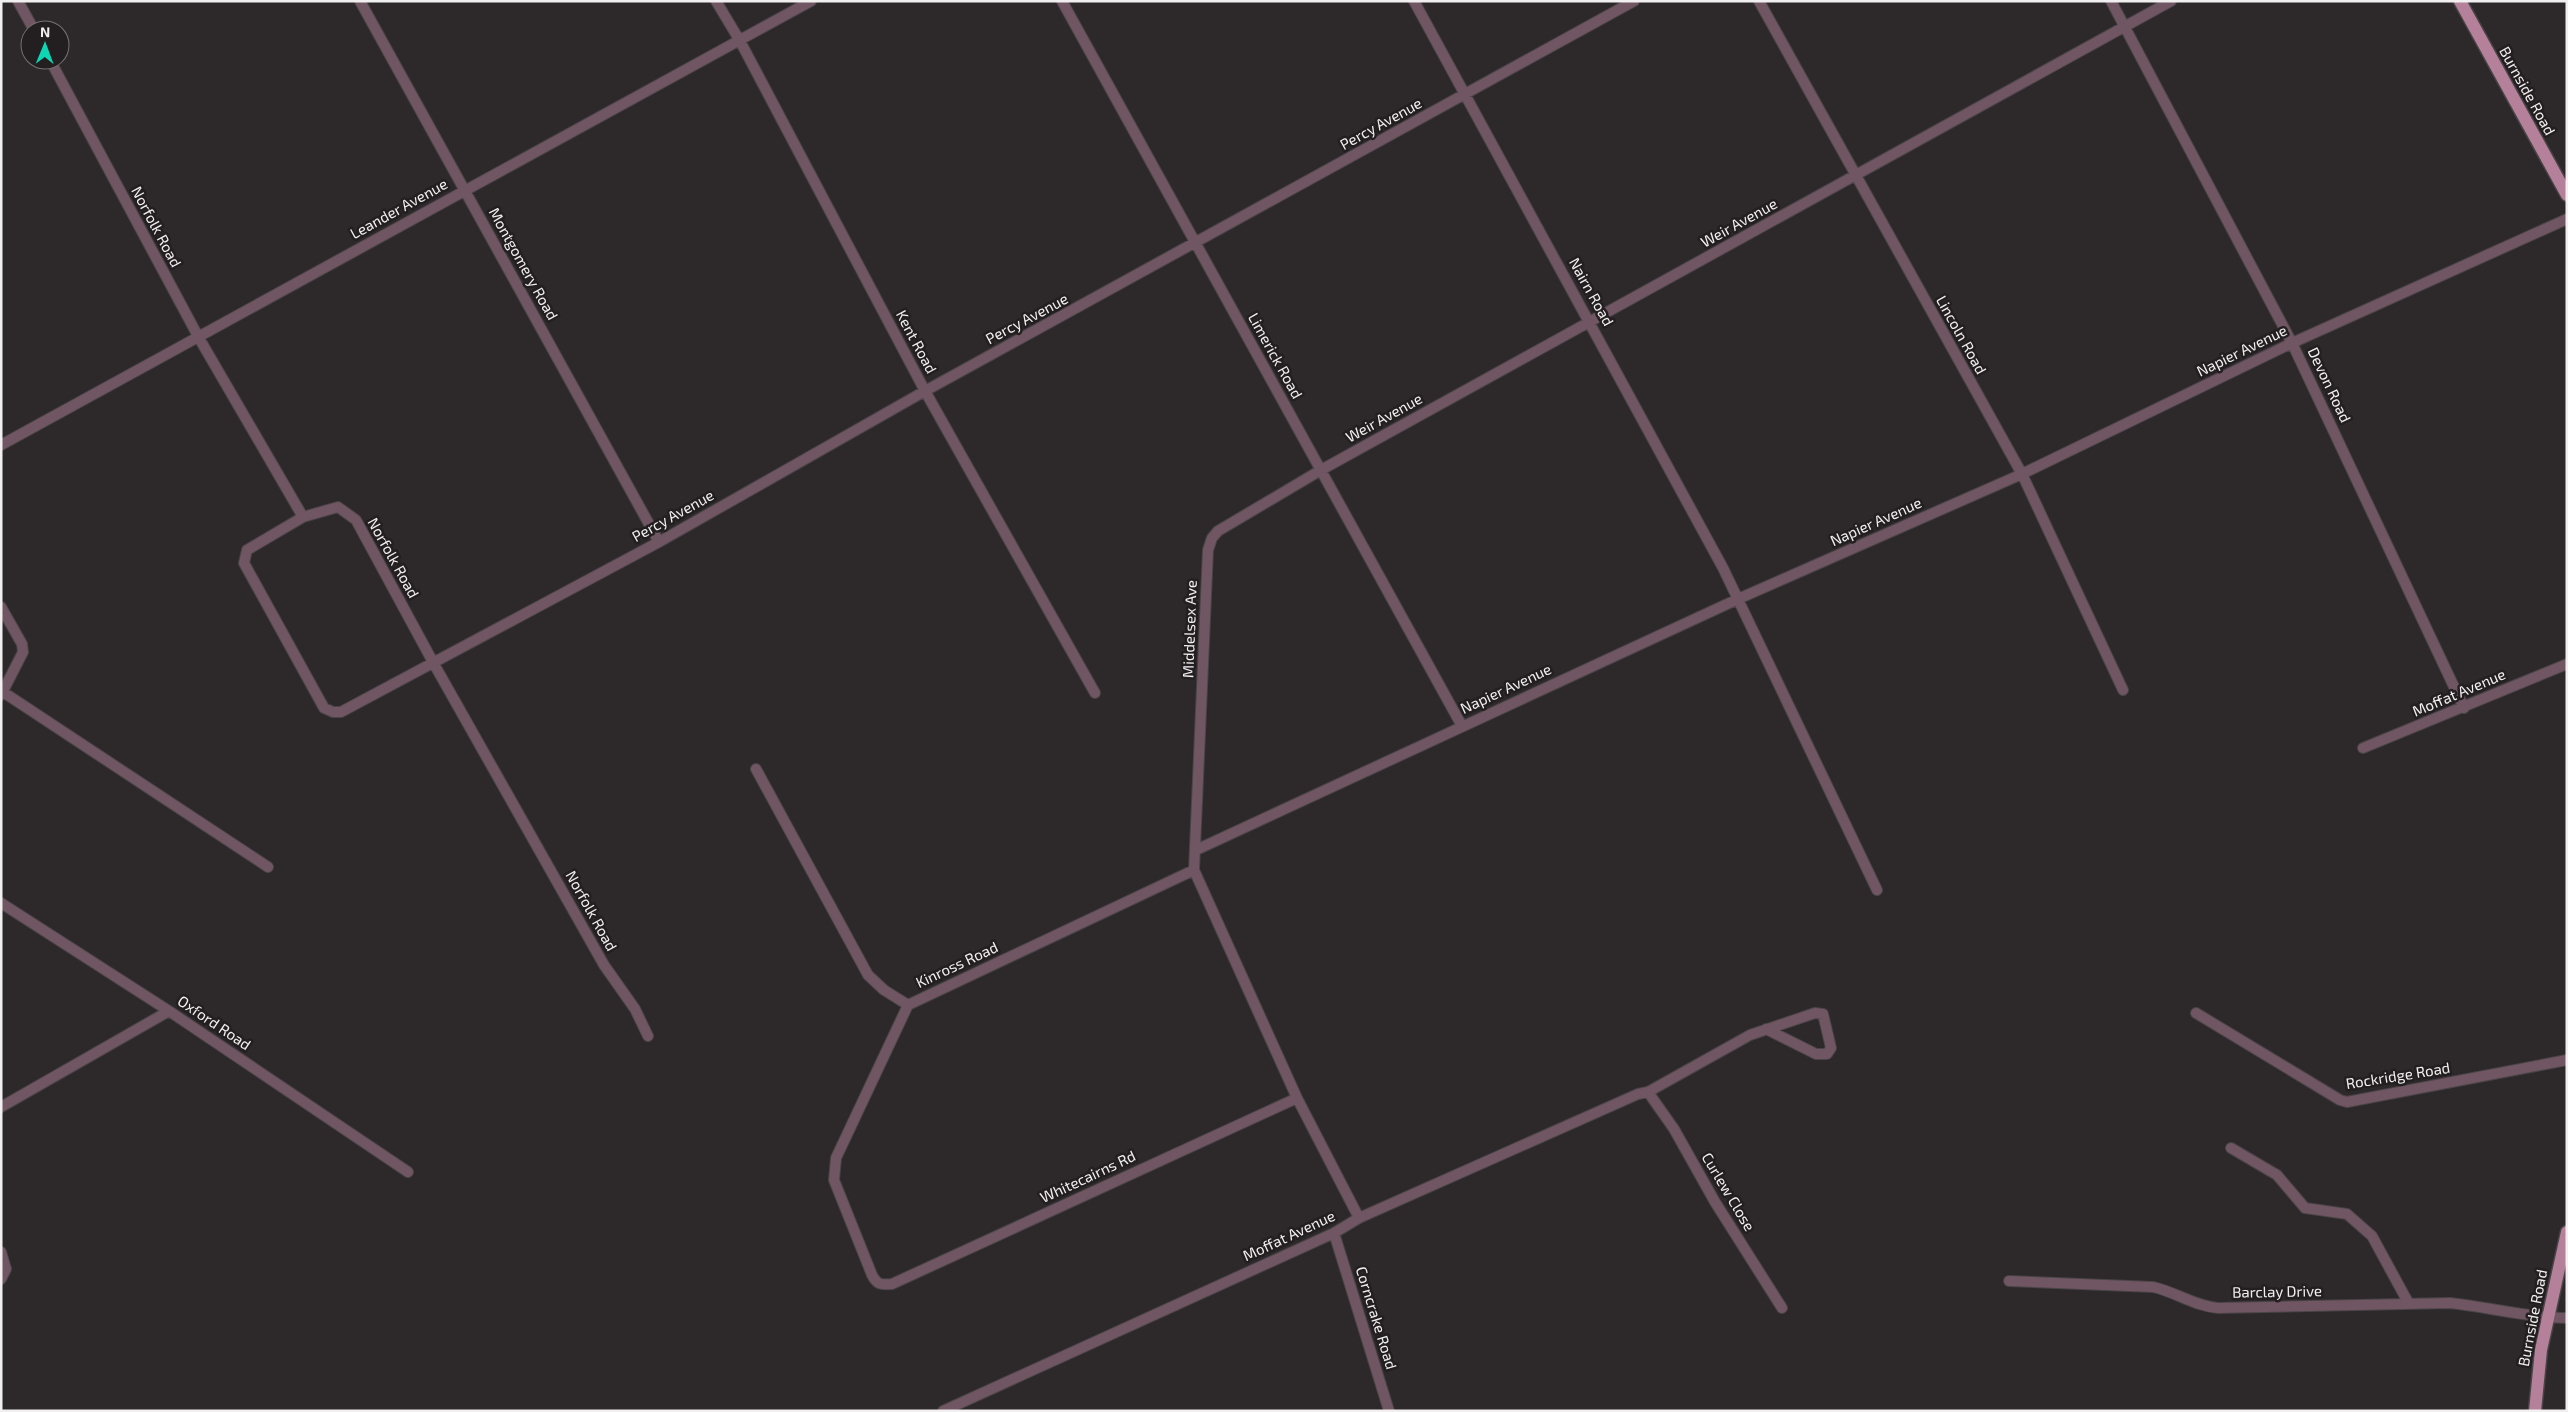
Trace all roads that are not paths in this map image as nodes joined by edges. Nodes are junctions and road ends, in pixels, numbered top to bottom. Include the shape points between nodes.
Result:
1 (18, 1) edge
2 (360, 1) edge
3 (716, 1) edge
4 (812, 1) edge
5 (1062, 1) edge
6 (1414, 1) edge
7 (1634, 1) edge
8 (1759, 1) edge
9 (2112, 1) edge
10 (2171, 1) edge
11 (2460, 1) edge
12 (28, 20) edge
13 (2125, 27) junction
14 (740, 41) junction
15 (55, 70) edge
16 (1466, 94) junction
17 (1855, 176) junction
18 (464, 190) junction
19 (2567, 195) edge
20 (2567, 219) edge
21 (1196, 244) junction
22 (1590, 323) junction
23 (199, 338) junction
24 (2292, 343) junction
25 (925, 391) junction
26 (1, 445) edge
27 (1321, 470) junction
28 (2022, 474) junction
29 (303, 517) junction
30 (659, 542) junction
31 (1738, 599) junction
32 (1, 607) edge
33 (434, 664) junction
34 (2567, 664) edge
35 (2123, 690) dead end
36 (1095, 693) dead end
37 (2, 694) edge
38 (2464, 708) junction
39 (1462, 726) junction
40 (2363, 748) dead end
41 (756, 769) dead end
42 (1196, 850) junction
43 (268, 867) dead end
44 (1194, 870) junction
45 (1877, 890) dead end
46 (1, 903) edge
47 (908, 1005) junction
48 (169, 1011) junction
49 (2196, 1013) dead end
50 (1766, 1029) junction
51 (648, 1036) dead end
52 (2567, 1060) edge
53 (1648, 1092) junction
54 (1297, 1098) junction
55 (1, 1107) edge
56 (2230, 1148) dead end
57 (408, 1172) dead end
58 (1359, 1218) junction
59 (2567, 1232) edge
60 (1334, 1233) junction
61 (1, 1252) edge
62 (1, 1279) edge
63 (2009, 1281) dead end
64 (2409, 1304) junction
65 (1782, 1308) dead end
66 (2547, 1318) junction
67 (2567, 1318) edge
68 (943, 1411) edge
69 (1389, 1411) edge
70 (2535, 1411) edge

1 - 12 street
2 - 18 street, Montgomery Road
3 - 14 street, Kent Road
4 - 14 street, Leander Avenue
5 - 21 street, Limerick Road
6 - 16 street, Nairn Road
7 - 16 street, Percy Avenue
8 - 17 street, Lincoln Road
9 - 13 street, Devon Road
10 - 13 street, Weir Avenue
11 - 19 main road, Burnside Road
13 - 17 street, Weir Avenue
13 - 24 street, Devon Road
14 - 18 street, Leander Avenue
14 - 25 street, Kent Road
15 - 23 street, Norfolk Road
16 - 21 street, Percy Avenue
16 - 22 street, Nairn Road
17 - 22 street, Weir Avenue
17 - 28 street, Lincoln Road
18 - 23 street, Leander Avenue
18 - 30 street, Montgomery Road
20 - 24 street, Napier Avenue
21 - 25 street, Percy Avenue
21 - 27 street, Limerick Road
22 - 27 street, Weir Avenue
22 - 31 street, Nairn Road
23 - 26 street, Leander Avenue
23 - 29 street, Norfolk Road
24 - 28 street, Napier Avenue
24 - 38 street, Devon Road
25 - 30 street, Percy Avenue
25 - 36 street, Kent Road
27 - 39 street, Limerick Road
27 - 42 street, Middelsex Ave via 1218,531 1209,544
28 - 31 street, Napier Avenue
28 - 35 street, Lincoln Road
29 - 33 street, Norfolk Road via 338,508 356,520
29 - 33 street, Percy Avenue via 247,550 244,563 324,708 341,712
30 - 33 street, Percy Avenue
31 - 39 street, Napier Avenue
31 - 45 street, Nairn Road
32 - 37 street via 22,644 23,652
33 - 51 street, Norfolk Road via 604,965 635,1008
34 - 38 street, Moffat Avenue
37 - 43 street
38 - 40 street, Moffat Avenue
39 - 42 street, Napier Avenue
41 - 47 street, Kinross Road via 868,975
42 - 44 street, Middelsex Ave
44 - 47 street, Kinross Road
44 - 54 street
46 - 48 street, Oxford Road
47 - 54 street, Whitecairns Rd via 836,1158 834,1169 834,1180 875,1281 883,1285 892,1284
48 - 55 street
48 - 57 street, Oxford Road
49 - 52 street, Rockridge Road via 2348,1102
50 - 50 street, Moffat Avenue via 1815,1013 1823,1014 1831,1048 1827,1054 1816,1054
50 - 53 street, Moffat Avenue
53 - 58 street, Moffat Avenue
53 - 65 street, Curlew Close via 1674,1129 1715,1202
54 - 58 street
56 - 64 street via 2277,1175 2304,1208 2350,1216 2375,1240
58 - 60 street, Moffat Avenue
59 - 66 main road, Burnside Road
60 - 68 street, Moffat Avenue
60 - 69 street, Corncrake Road
61 - 62 street via 6,1269
63 - 64 street, Barclay Drive via 2153,1288 2166,1290 2195,1304 2218,1308
64 - 66 street, Barclay Drive via 2486,1306
66 - 67 street, Barclay Drive
66 - 70 main road, Burnside Road

